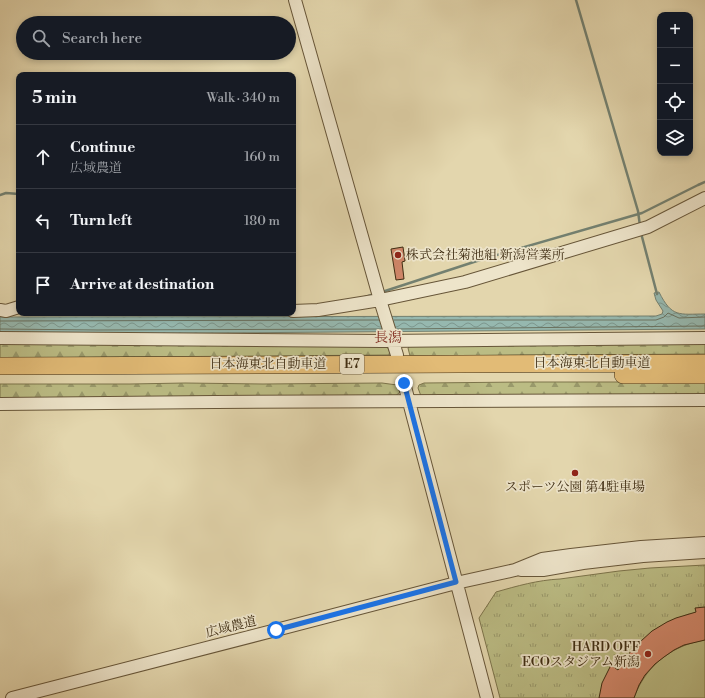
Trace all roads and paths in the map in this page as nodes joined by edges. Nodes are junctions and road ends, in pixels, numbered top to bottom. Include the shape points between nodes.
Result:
1 (295, 0) edge
2 (705, 198) edge
3 (379, 295) junction
4 (16, 308) edge
5 (0, 310) edge
6 (296, 311) edge
7 (0, 338) edge
8 (705, 338) edge
9 (392, 340) junction
10 (397, 355) dead end
11 (705, 363) edge
12 (0, 366) edge
13 (705, 375) edge
14 (0, 377) edge
15 (404, 383) dead end
16 (705, 400) edge
17 (410, 401) junction
18 (0, 404) edge
19 (705, 543) edge
20 (705, 552) edge
21 (515, 570) junction
22 (456, 582) junction
23 (12, 698) edge
24 (487, 698) edge

1 - 3 street
2 - 3 street via 640,229 465,282
3 - 6 street via 318,310
3 - 9 street
4 - 5 street
7 - 9 street
8 - 9 street
9 - 10 street
11 - 12 highway, 日本海東北自動車道 / E7
13 - 14 highway, 日本海東北自動車道 / E7
15 - 17 street
16 - 17 street
17 - 18 street
17 - 22 street
19 - 21 street via 641,547 542,559
20 - 21 street via 643,556 543,570
21 - 22 street, 広域農道
22 - 23 street, 広域農道
22 - 24 street

